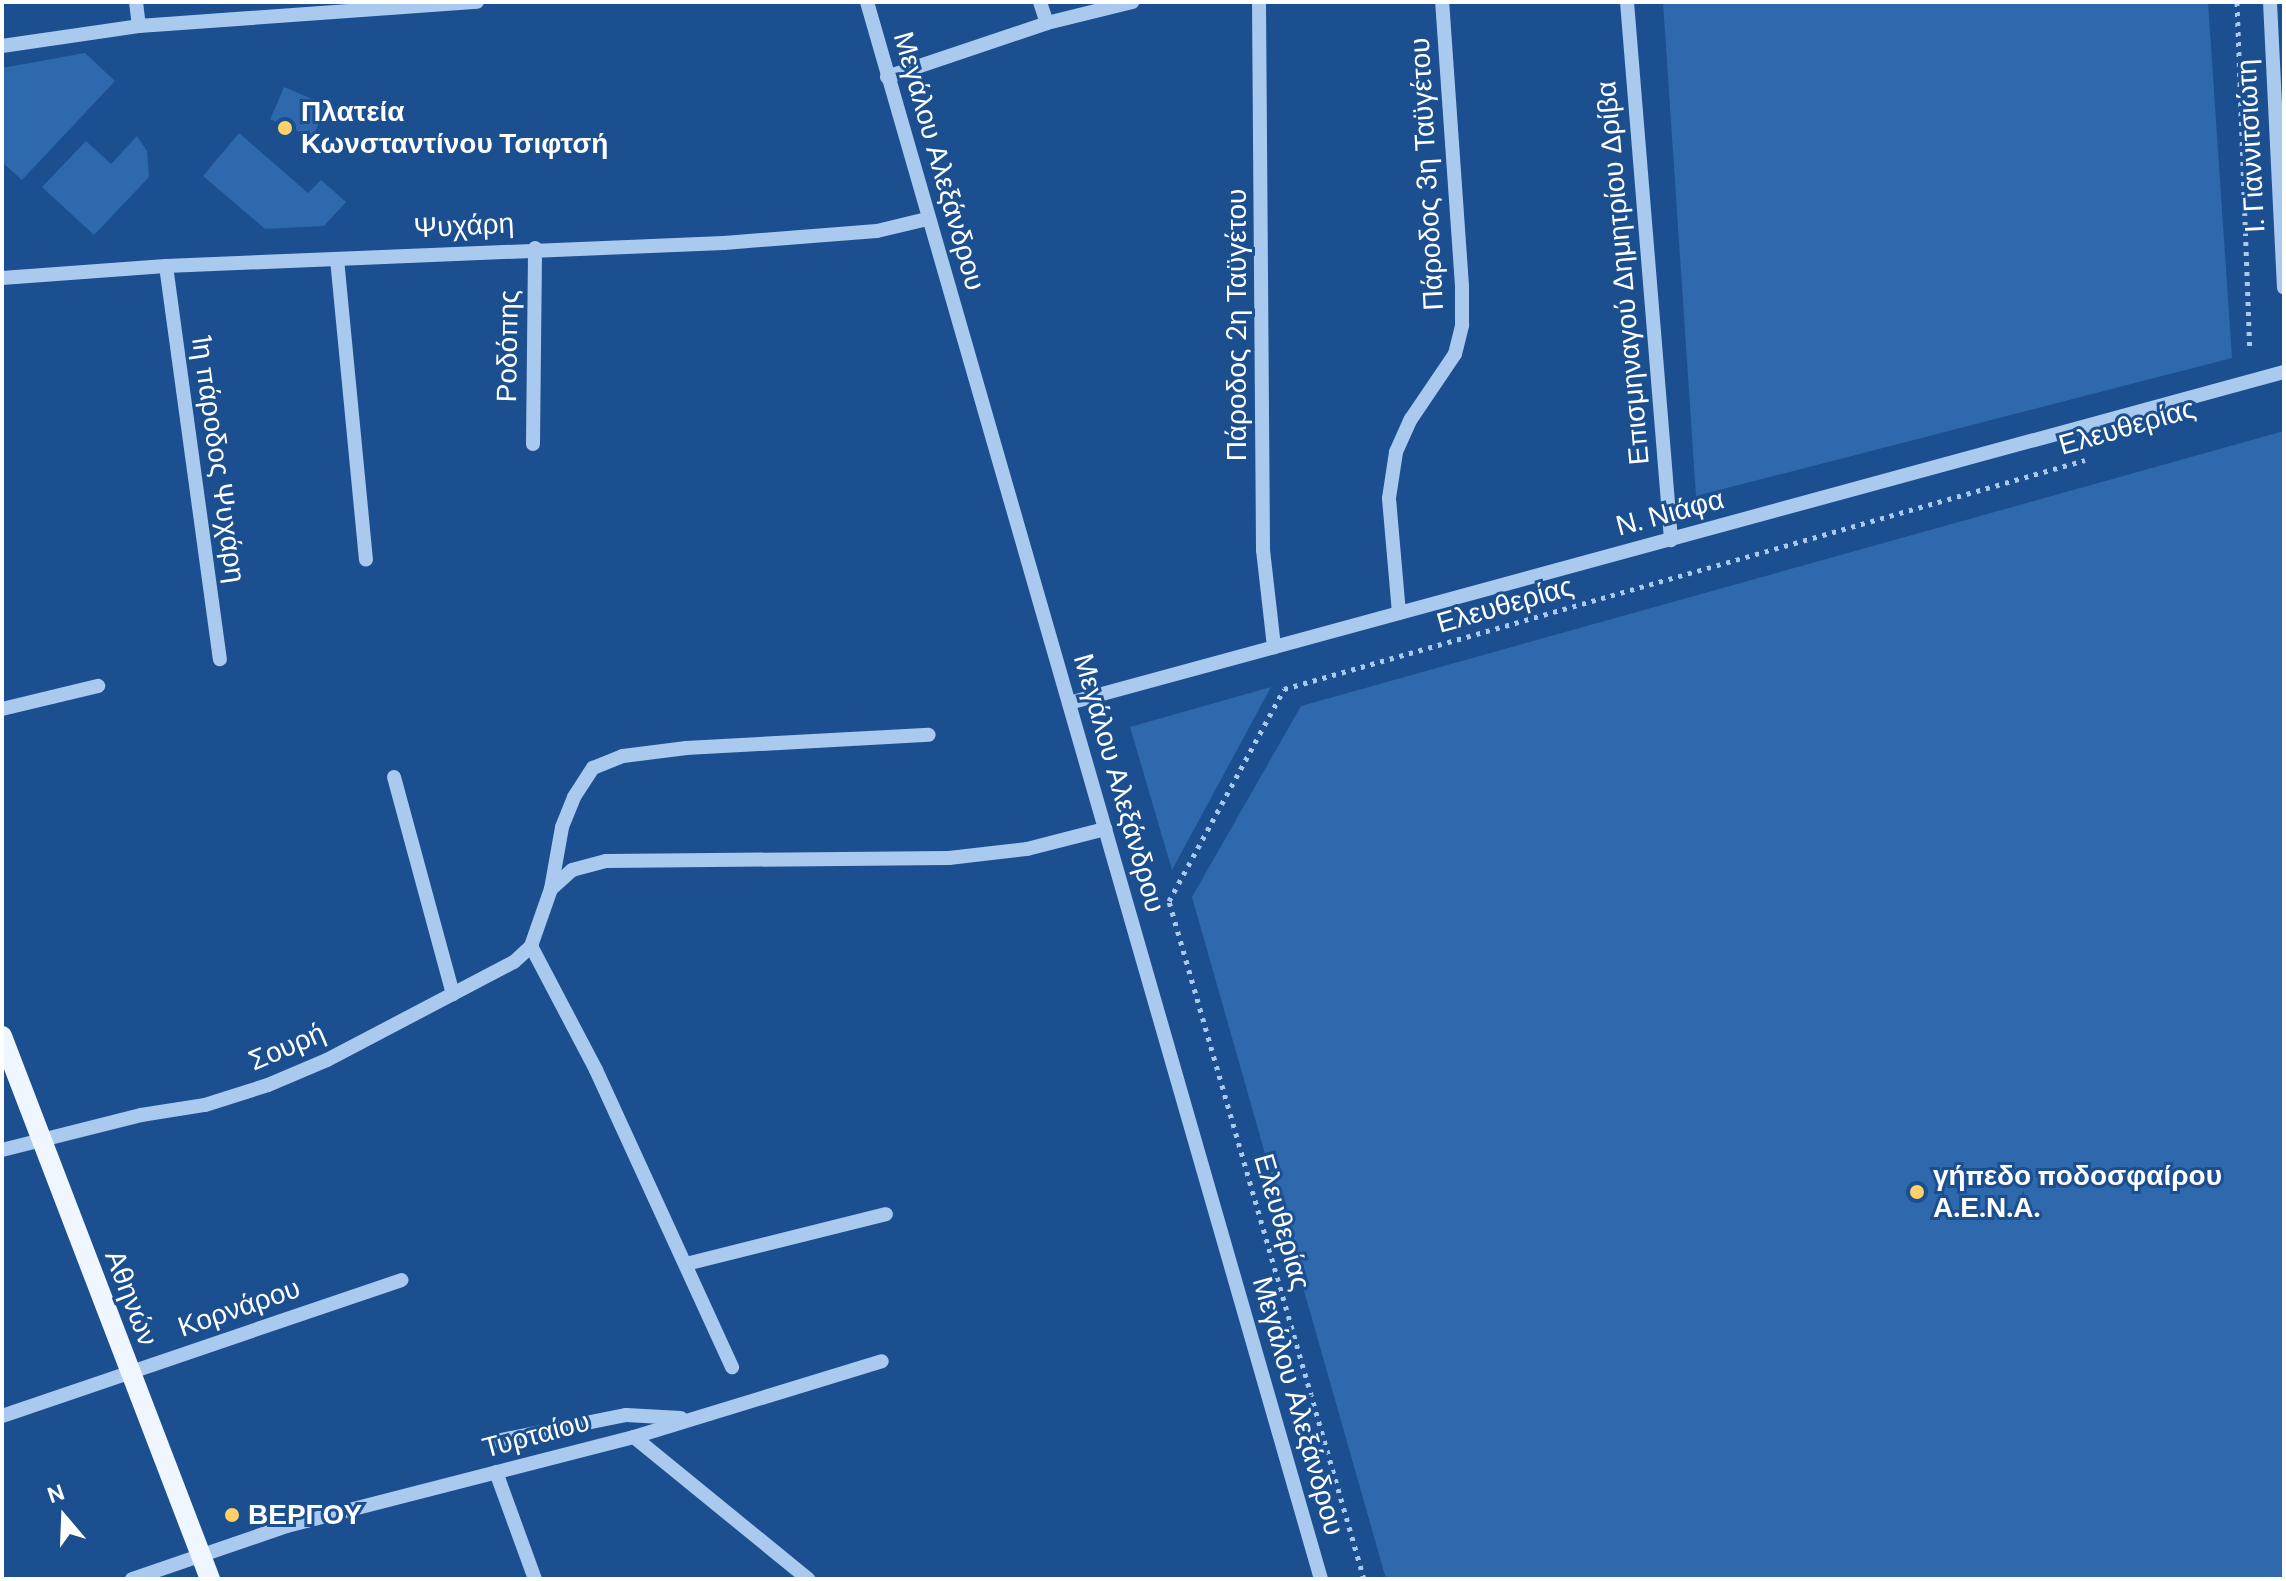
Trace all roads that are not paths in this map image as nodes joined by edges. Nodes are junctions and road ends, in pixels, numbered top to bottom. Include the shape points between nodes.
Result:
1 (136, 2) edge
2 (477, 2) edge
3 (867, 2) edge
4 (1040, 2) edge
5 (1132, 2) edge
6 (1259, 2) edge
7 (1442, 2) edge
8 (1627, 2) edge
9 (2270, 2) edge
10 (1047, 23) junction
11 (139, 26) junction
12 (2, 46) edge
13 (887, 77) junction
14 (927, 219) junction
15 (535, 248) junction
16 (337, 259) junction
17 (166, 266) junction
18 (2, 278) edge
19 (2284, 288) edge
20 (2284, 372) edge
21 (533, 444) dead end
22 (1671, 540) junction
23 (366, 560) dead end
24 (1399, 613) junction
25 (1274, 647) junction
26 (220, 659) dead end
27 (98, 686) dead end
28 (1069, 703) junction
29 (2, 709) edge
30 (929, 735) dead end
31 (394, 777) dead end
32 (1105, 829) junction
33 (551, 889) junction
34 (531, 946) junction
35 (453, 994) junction
36 (2, 1036) edge
37 (6, 1061) edge
38 (41, 1139) junction
39 (2, 1150) edge
40 (886, 1214) dead end
41 (686, 1264) junction
42 (401, 1280) dead end
43 (882, 1361) dead end
44 (732, 1367) dead end
45 (130, 1373) junction
46 (2, 1416) edge
47 (690, 1418) junction
48 (634, 1437) junction
49 (496, 1441) dead end
50 (496, 1472) junction
51 (201, 1555) junction
52 (132, 1579) edge
53 (210, 1579) edge
54 (535, 1579) edge
55 (808, 1579) edge
56 (1321, 1579) edge

1 - 11 street
2 - 11 street
3 - 13 street, Μεγάλου Αλεξάνδρου
4 - 10 street
5 - 10 street
6 - 25 street, Πάροδος 2η Ταϋγέτου via 1263,550
7 - 24 street, Πάροδος 3η Ταϋγέτου via 1462,325 1455,354 1411,419 1396,452 1389,498
8 - 22 street, Επισμηναγού Δημητρίου Δρίβα
9 - 19 street, Ι. Γιαννιτσιώτη
10 - 13 street
11 - 12 street
13 - 14 street, Μεγάλου Αλεξάνδρου
14 - 15 street, Ψυχάρη via 877,231 740,242
14 - 28 street, Μεγάλου Αλεξάνδρου
15 - 16 street, Ψυχάρη
15 - 21 street, Ροδόπης
16 - 17 street, Ψυχάρη
16 - 23 street
17 - 18 street, Ψυχάρη
17 - 26 street, 1η πάροδος Ψυχάρη
20 - 22 street, Ν. Νιάφα
22 - 24 street, Ν. Νιάφα
24 - 25 street, Ν. Νιάφα
25 - 28 street, Ν. Νιάφα
27 - 29 street
28 - 32 street, Μεγάλου Αλεξάνδρου
30 - 33 street via 686,748 623,756 593,768 562,827
31 - 35 street
32 - 33 street via 1027,849 949,858 606,861 572,870
32 - 56 street, Μεγάλου Αλεξάνδρου
33 - 34 street
34 - 35 street, Σουρή via 514,962
34 - 41 street via 596,1070
35 - 38 street, Σουρή via 268,1085 205,1105
36 - 37 main road, Αθηνών
37 - 38 main road, Αθηνών
38 - 39 street, Σουρή
38 - 45 main road, Αθηνών
40 - 41 street
41 - 44 street
42 - 45 street, Κορνάρου
43 - 47 street, Τυρταίου
45 - 46 street, Κορνάρου
45 - 51 main road, Αθηνών
47 - 48 street, Τυρταίου
47 - 49 street via 626,1415
48 - 50 street, Τυρταίου
48 - 55 street
50 - 51 street, Τυρταίου via 287,1526
50 - 54 street
51 - 52 street, Τυρταίου
51 - 53 main road, Αθηνών

